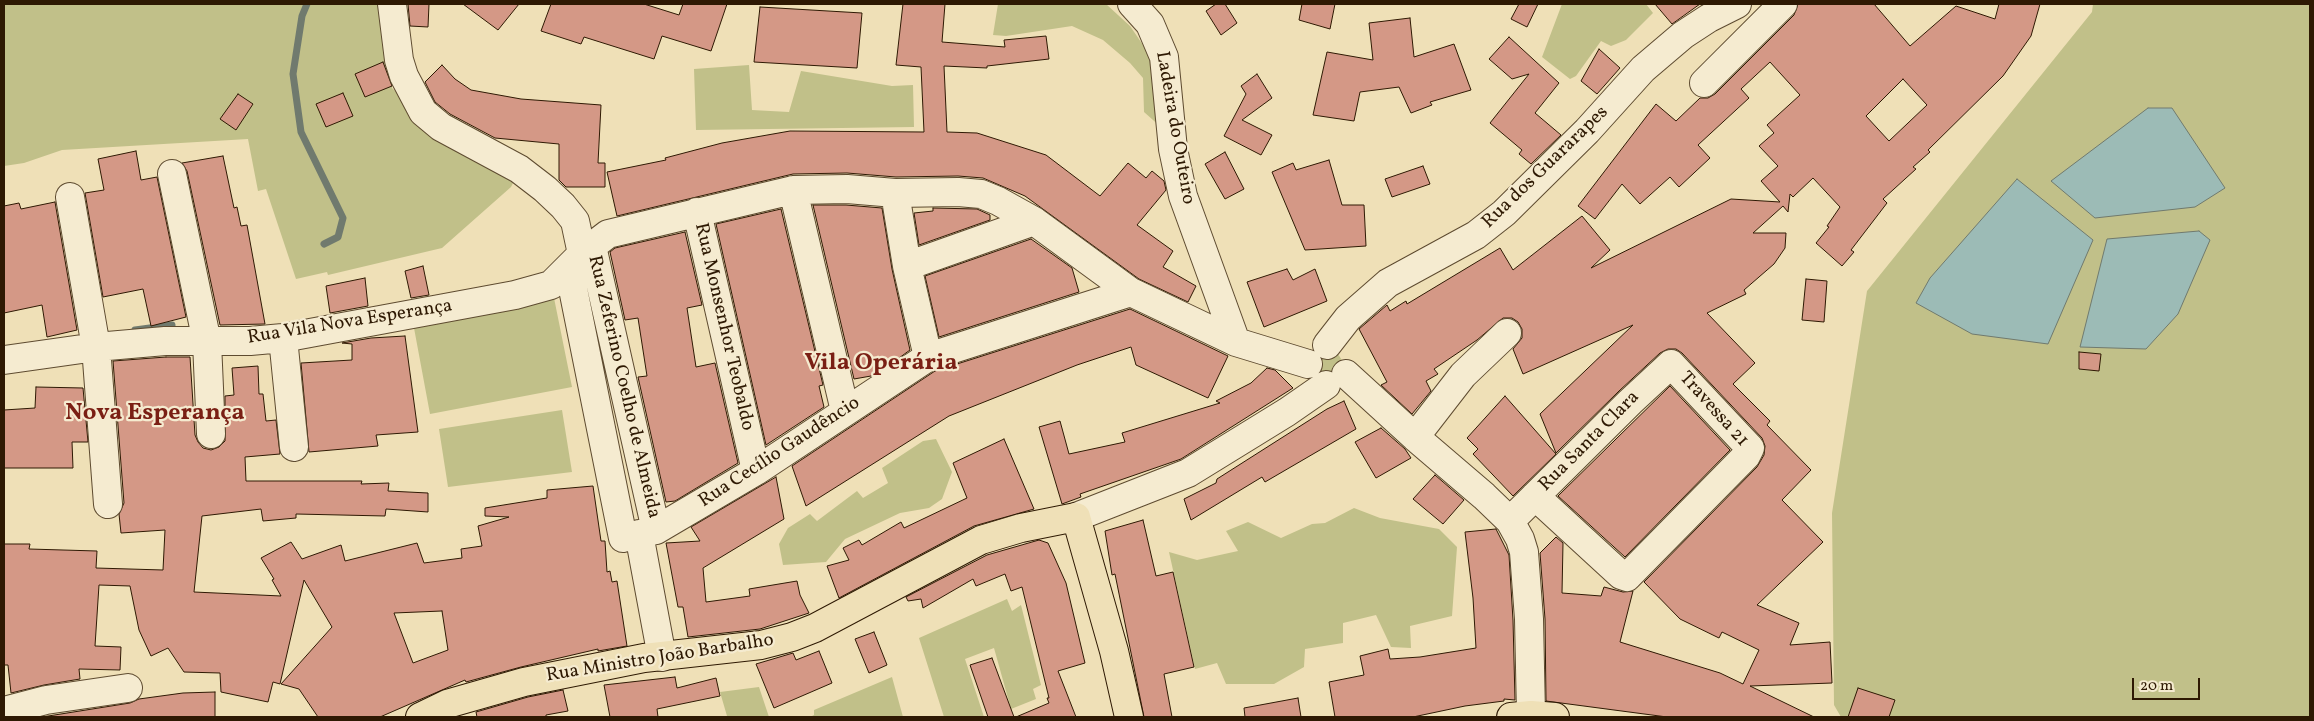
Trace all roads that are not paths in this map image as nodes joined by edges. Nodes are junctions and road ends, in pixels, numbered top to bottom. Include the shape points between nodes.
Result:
1 (392, 4) edge
2 (1132, 4) edge
3 (1737, 4) edge
4 (1783, 4) edge
5 (1704, 84) dead end
6 (172, 174) dead end
7 (793, 190) junction
8 (895, 192) junction
9 (70, 197) dead end
10 (697, 212) junction
11 (1034, 221) junction
12 (581, 257) junction
13 (907, 266) junction
14 (1130, 292) junction
15 (1506, 333) dead end
16 (283, 338) junction
17 (207, 342) junction
18 (1236, 342) junction
19 (1327, 345) junction
20 (96, 347) junction
21 (928, 357) junction
22 (4, 360) edge
23 (1308, 364) junction
24 (1671, 364) joint
25 (1336, 379) junction
26 (845, 411) junction
27 (211, 434) dead end
28 (1415, 437) junction
29 (294, 447) dead end
30 (756, 471) junction
31 (1535, 496) junction
32 (108, 504) dead end
33 (1076, 517) junction
34 (1510, 521) junction
35 (640, 534) junction
36 (662, 657) junction
37 (128, 688) dead end
38 (4, 711) edge
39 (1533, 716) edge
40 (420, 717) edge
41 (1129, 717) edge

1 - 12 street, Rua Zeferino Coelho de Almeida via 401,68 424,112 441,127 519,169 551,195 575,221
2 - 18 street, Ladeira do Outeiro via 1150,24 1164,57 1173,149 1182,196
3 - 19 street, Rua dos Guararapes via 1683,35 1643,69 1587,131 1504,213 1476,235 1388,283 1360,306
4 - 5 street
6 - 17 street
7 - 8 street, Rua Vila Nova Esperança
7 - 10 street, Rua Vila Nova Esperança
7 - 26 street
8 - 11 street, Rua Vila Nova Esperança via 981,194
8 - 13 street
9 - 20 street
10 - 12 street, Rua Vila Nova Esperança via 608,234
10 - 30 street, Rua Monsenhor Teobaldo
11 - 13 street
11 - 14 street, Rua Vila Nova Esperança
12 - 16 street, Rua Vila Nova Esperança via 551,285 515,295
12 - 35 street, Rua Zeferino Coelho de Almeida
13 - 21 street
14 - 18 street, Rua Vila Nova Esperança
14 - 21 street, Rua Cecílio Gaudêncio
15 - 28 street via 1462,375
16 - 17 street, Rua Vila Nova Esperança
16 - 29 street
17 - 20 street, Rua Vila Nova Esperança via 165,341
17 - 27 street
18 - 23 street, Rua Vila Nova Esperança
19 - 23 street via 1312,353
19 - 25 street via 1345,354 1348,367
20 - 22 street, Rua Vila Nova Esperança
20 - 32 street
21 - 26 street, Rua Cecílio Gaudêncio
23 - 25 street via 1312,377
24 - 31 street, Rua Santa Clara
24 - 31 street, Travessa 21 via 1748,444 1749,452 1631,574 1627,577 1621,575
25 - 28 street
25 - 33 street, Rua Ministro João Barbalho via 1188,473
26 - 30 street, Rua Cecílio Gaudêncio
28 - 34 street
30 - 35 street, Rua Cecílio Gaudêncio
31 - 34 street, Rua Santa Clara
33 - 36 main road, Rua Ministro João Barbalho via 980,540 815,628 792,637 761,645
33 - 41 main road
34 - 39 street via 1524,552
35 - 36 street, Rua Zeferino Coelho de Almeida
36 - 40 main road, Rua Ministro João Barbalho via 524,682 447,704
37 - 38 street via 46,700

